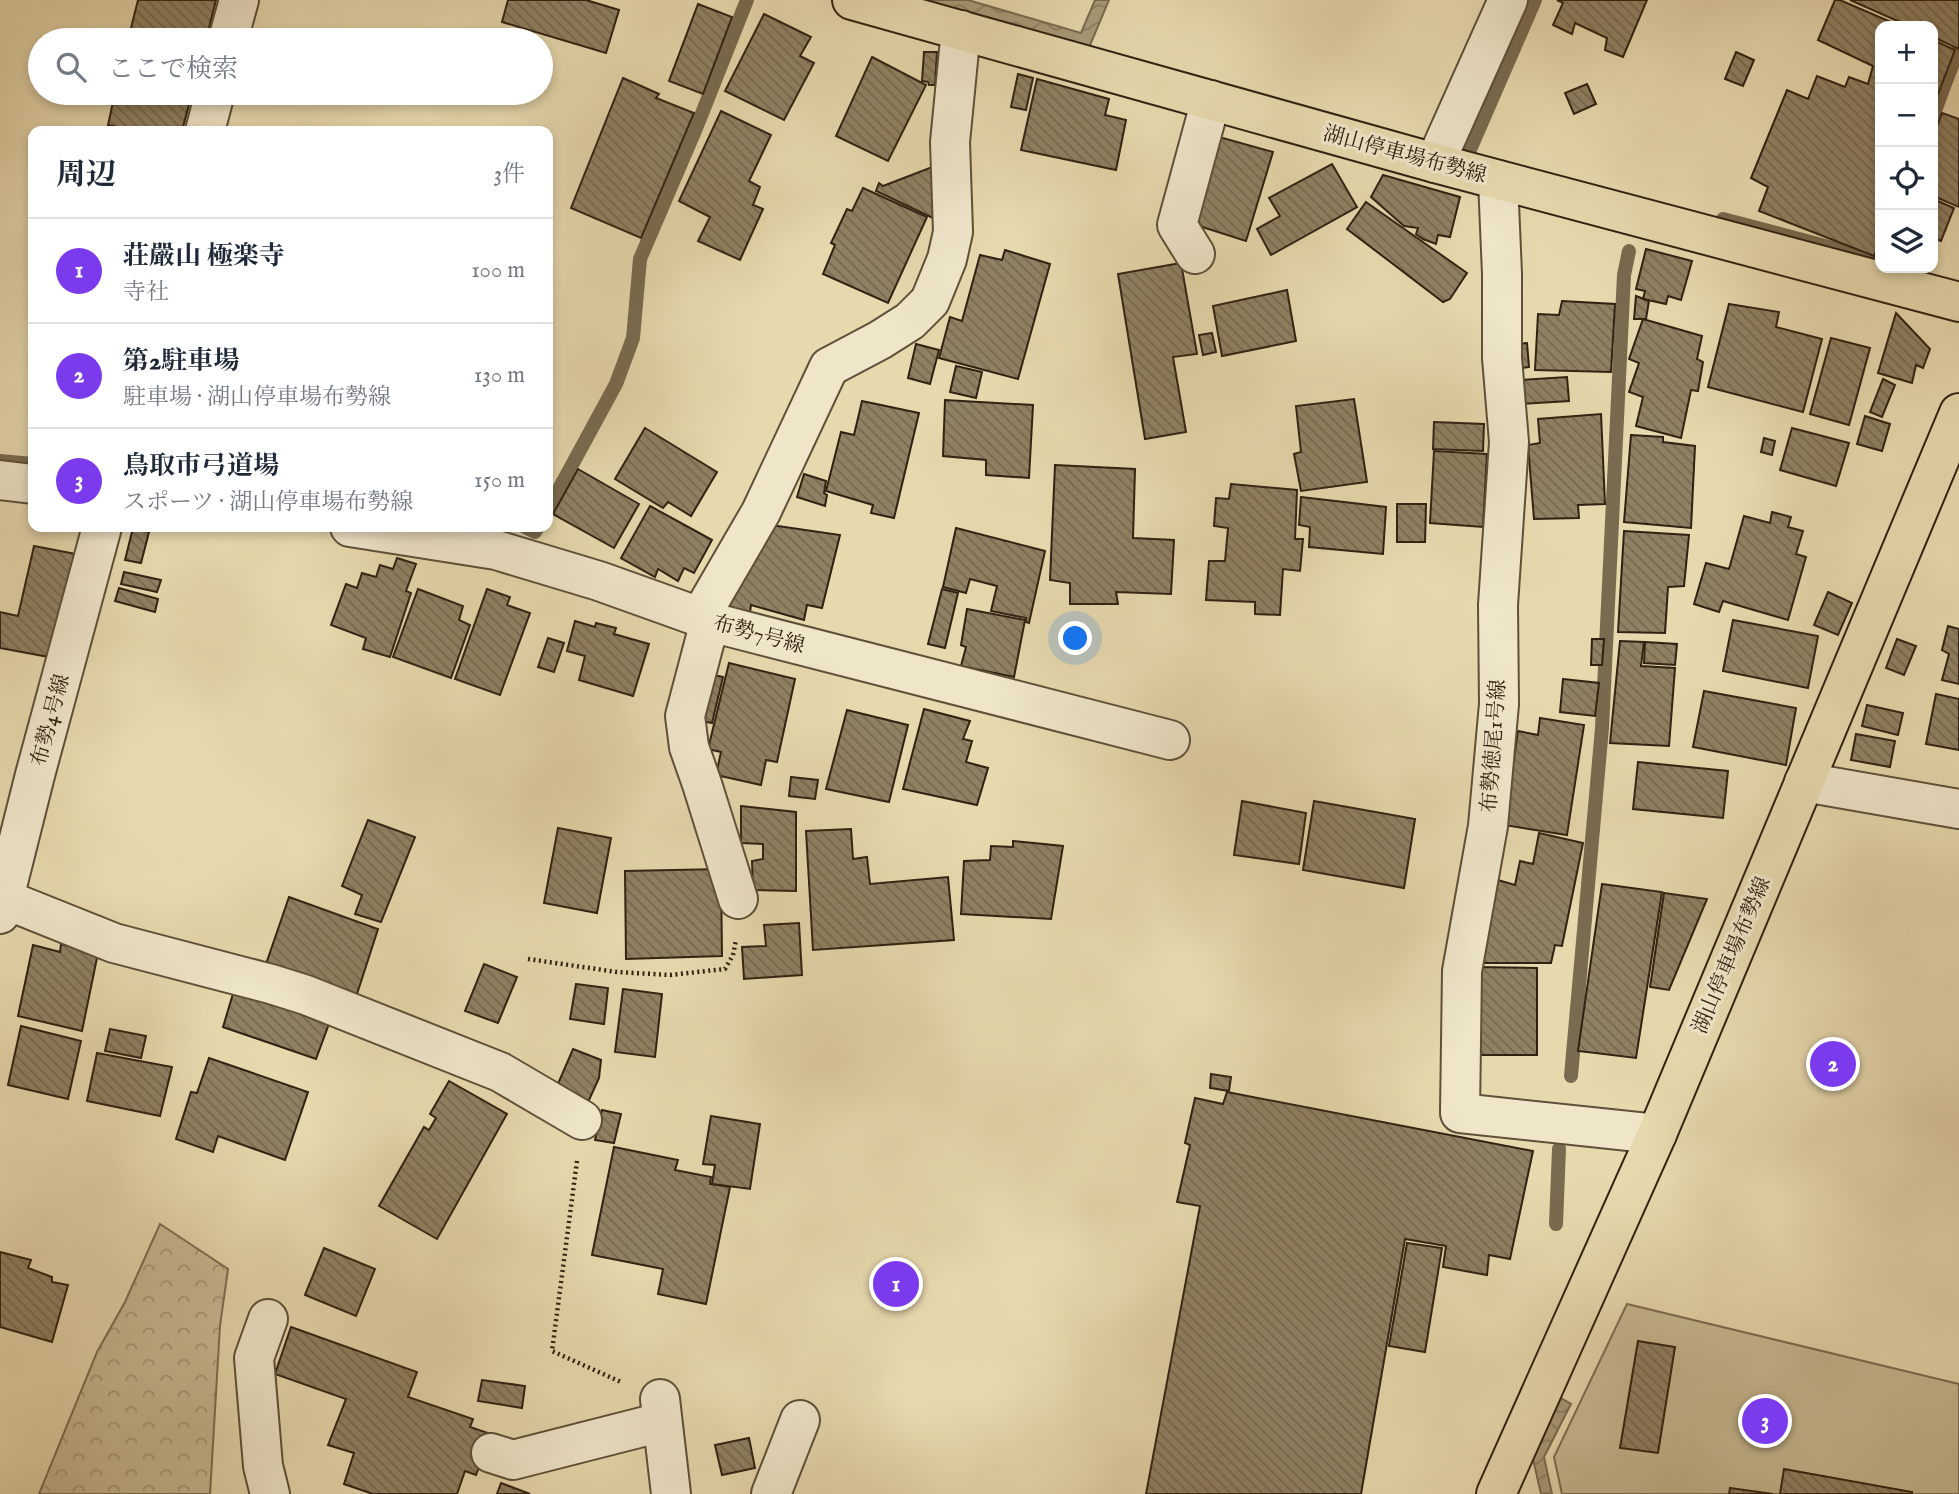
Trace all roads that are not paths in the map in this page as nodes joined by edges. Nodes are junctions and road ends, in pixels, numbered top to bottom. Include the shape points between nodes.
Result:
1 (239, 0) edge
2 (852, 0) edge
3 (1508, 0) edge
4 (943, 17) edge
5 (231, 28) edge
6 (1211, 100) junction
7 (212, 105) edge
8 (206, 126) edge
9 (1435, 163) junction
10 (1498, 180) junction
11 (1195, 254) dead end
12 (1959, 302) edge
13 (1959, 413) edge
14 (0, 480) edge
15 (28, 483) edge
16 (101, 532) edge
17 (381, 532) edge
18 (705, 619) junction
19 (1170, 740) dead end
20 (1804, 782) junction
21 (1959, 809) edge
22 (738, 899) road end
23 (2, 906) edge
24 (582, 1120) road end
25 (1657, 1134) junction
26 (268, 1318) dead end
27 (800, 1420) dead end
28 (508, 1463) dead end
29 (270, 1494) edge
30 (671, 1494) edge
31 (771, 1494) edge
32 (1496, 1494) edge

1 - 5 street
2 - 4 main road, 湖山停車場布勢線
3 - 9 street
4 - 6 main road, 湖山停車場布勢線
4 - 18 street via 953,232 947,259 930,301 910,320 829,367
6 - 9 main road, 湖山停車場布勢線
6 - 11 street via 1177,225
7 - 8 street
9 - 10 main road, 湖山停車場布勢線
10 - 12 main road, 湖山停車場布勢線
10 - 25 street, 布勢徳尾1号線 via 1509,442 1498,605 1499,704 1488,826 1462,971 1461,1113
13 - 20 main road, 湖山停車場布勢線
14 - 15 street
16 - 23 street, 布勢4号線
17 - 18 street, 布勢7号線 via 496,550
18 - 19 street, 布勢7号線
18 - 22 street via 685,716 689,747
20 - 21 street
20 - 25 main road, 湖山停車場布勢線
23 - 24 street via 114,943 306,995 500,1072
25 - 32 main road, 湖山停車場布勢線
26 - 29 street via 254,1358 263,1466
27 - 31 street
28 - 30 street via 661,1411

